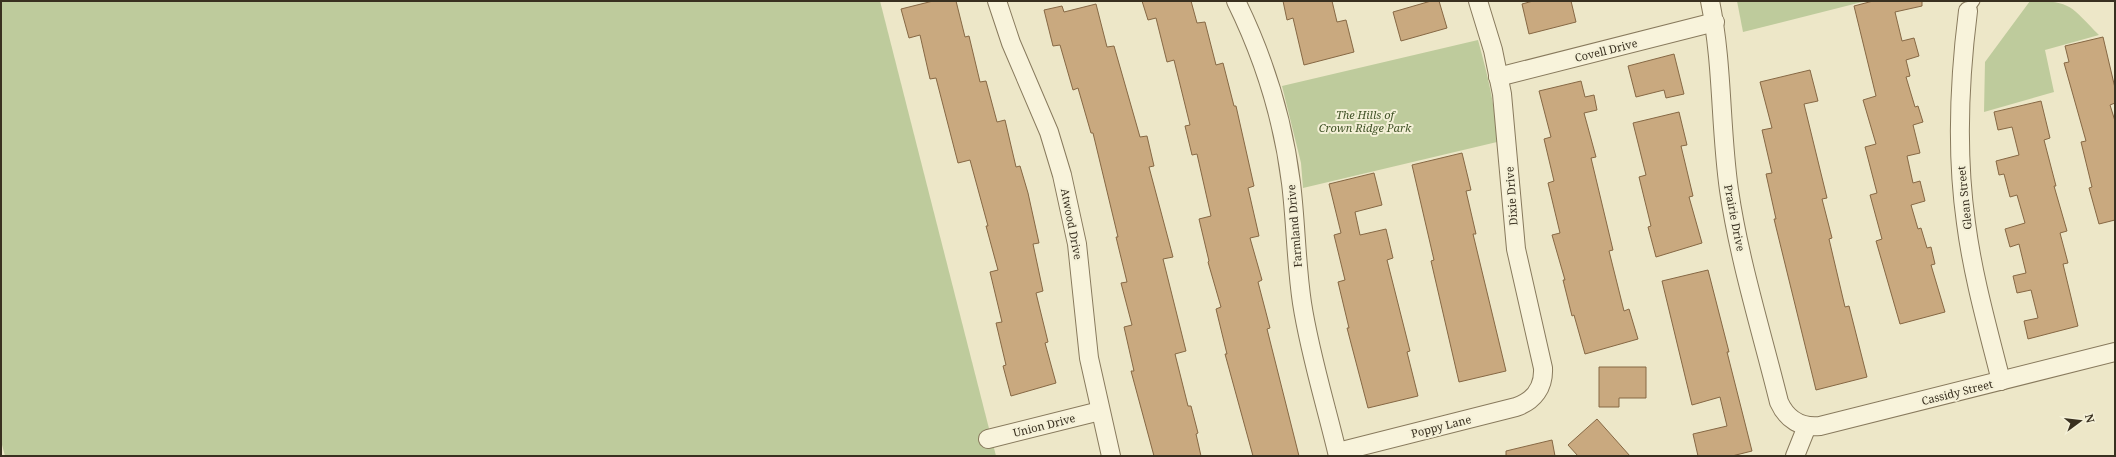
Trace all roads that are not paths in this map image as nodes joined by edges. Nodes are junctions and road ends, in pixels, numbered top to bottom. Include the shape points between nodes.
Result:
1 (997, 1) edge
2 (1236, 1) edge
3 (1478, 1) edge
4 (1710, 1) edge
5 (1971, 6) edge
6 (1714, 22) junction
7 (1498, 77) junction
8 (2115, 352) edge
9 (2001, 381) junction
10 (1539, 390) joint
11 (1100, 411) junction
12 (1803, 425) junction
13 (988, 439) dead end
14 (1338, 454) edge
15 (1111, 456) edge
16 (1795, 456) edge

1 - 11 street, Atwood Drive via 1062,174 1077,244 1085,332
2 - 14 street, Farmland Drive via 1260,57 1279,120 1291,181 1302,303
3 - 7 street, Dixie Drive
4 - 6 street, Prairie Drive
5 - 9 street, Glean Street via 1963,52 1959,112 1962,193 1974,272
6 - 7 street, Covell Drive
6 - 12 street, Prairie Drive via 1721,75 1725,165 1736,228 1779,402 1786,414
7 - 10 street, Dixie Drive via 1506,129 1516,249 1543,368
8 - 9 street, Cassidy Street
9 - 12 street, Cassidy Street via 1820,426
10 - 14 street, Poppy Lane via 1528,401 1516,407
11 - 13 street, Union Drive
11 - 15 street, Atwood Drive
12 - 16 street

